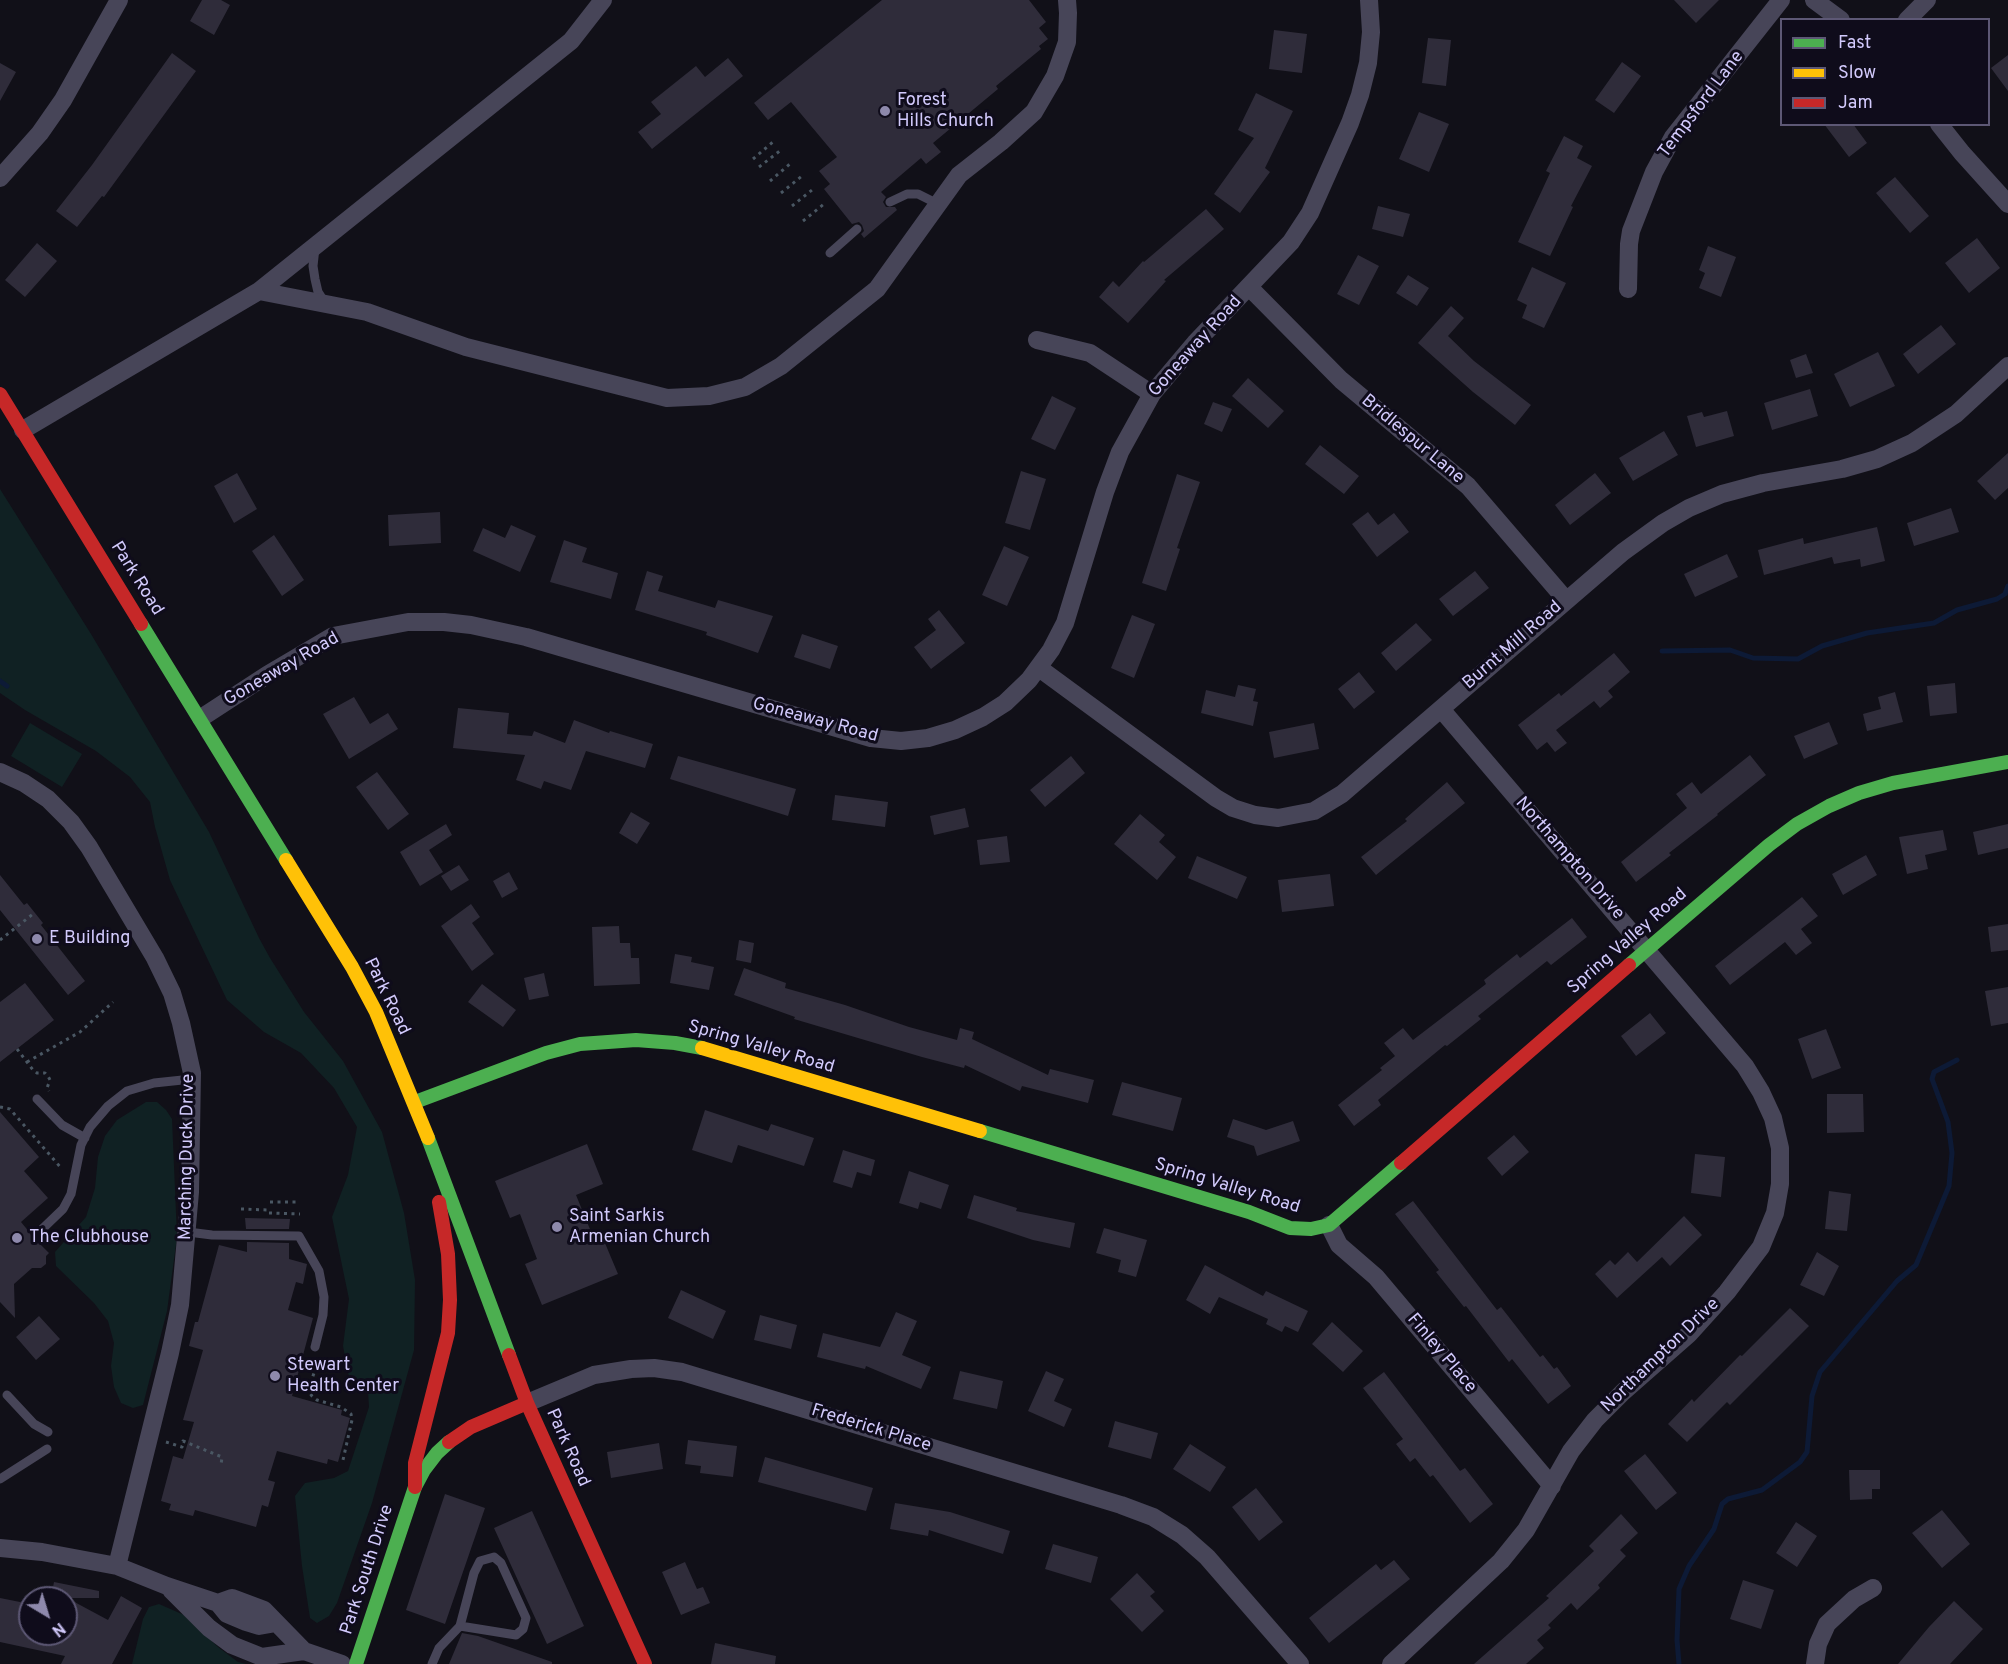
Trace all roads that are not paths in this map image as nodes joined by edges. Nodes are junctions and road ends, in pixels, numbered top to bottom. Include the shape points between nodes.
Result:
1 (119, 0) edge
2 (603, 0) edge
3 (1067, 0) edge
4 (1369, 0) edge
5 (1781, 0) edge
6 (1814, 0) edge
7 (1927, 0) edge
8 (1838, 18) edge
9 (1909, 18) edge
10 (1941, 126) edge
11 (0, 178) edge
12 (890, 202) dead end
13 (938, 204) junction
14 (2008, 204) edge
15 (857, 229) dead end
16 (315, 246) junction
17 (830, 253) dead end
18 (1249, 287) junction
19 (1628, 289) dead end
20 (259, 291) junction
21 (326, 304) junction
22 (1037, 340) dead end
23 (2008, 366) edge
24 (0, 394) edge
25 (1152, 394) junction
26 (23, 430) junction
27 (1566, 600) junction
28 (1039, 668) junction
29 (1441, 709) junction
30 (201, 718) junction
31 (2008, 762) edge
32 (0, 772) edge
33 (1646, 950) junction
34 (192, 1079) junction
35 (37, 1099) dead end
36 (416, 1102) junction
37 (428, 1137) junction
38 (85, 1138) junction
39 (1329, 1225) junction
40 (188, 1232) junction
41 (37, 1234) dead end
42 (315, 1347) road end
43 (7, 1395) dead end
44 (527, 1403) junction
45 (48, 1432) dead end
46 (47, 1449) dead end
47 (0, 1479) edge
48 (1552, 1486) junction
49 (415, 1487) junction
50 (0, 1548) edge
51 (117, 1566) junction
52 (167, 1586) junction
53 (1873, 1588) dead end
54 (276, 1623) junction
55 (460, 1626) junction
56 (304, 1651) junction
57 (262, 1657) junction
58 (342, 1664) edge
59 (356, 1664) edge
60 (432, 1664) edge
61 (645, 1664) edge
62 (1300, 1664) edge
63 (1391, 1664) edge
64 (1815, 1664) edge

1 - 11 street via 63,100
2 - 16 street via 571,41
3 - 13 street via 1067,42 1055,76 1034,112 959,175
4 - 18 street, Goneaway Road via 1368,63 1350,123 1310,213 1291,242
5 - 19 street, Tempsford Lane via 1673,137 1654,171 1631,231
6 - 8 street
7 - 9 street
10 - 14 street
12 - 13 lane via 907,194 918,194
13 - 21 street via 876,289 781,366 745,387 709,396 667,398 466,347 367,312
15 - 17 lane
16 - 20 street
16 - 21 lane via 315,279
18 - 25 street, Goneaway Road
18 - 27 street, Bridlespur Lane via 1341,380 1468,486
20 - 21 street
20 - 26 street
22 - 25 street via 1090,353
23 - 27 street, Burnt Mill Road via 1931,432 1877,459 1763,483 1689,508 1623,552
24 - 26 street, Park Road
25 - 28 street, Goneaway Road via 1120,452 1065,622
26 - 30 street, Park Road
27 - 29 street, Burnt Mill Road
28 - 29 street, Burnt Mill Road via 1216,798 1233,808 1278,818 1314,811 1342,794
28 - 30 street, Goneaway Road via 1005,703 983,717 956,730 901,741 871,738 526,637 471,625 408,622 333,636
29 - 33 street, Northampton Drive
30 - 36 street, Park Road via 352,967
31 - 33 street, Spring Valley Road via 1893,783 1829,806 1770,845
32 - 34 street, Marching Duck Drive via 48,799 89,847 172,993
33 - 39 street, Spring Valley Road
33 - 48 street, Northampton Drive via 1745,1066 1761,1092 1780,1148 1779,1193 1761,1247 1727,1292 1689,1334 1595,1420 1571,1451
34 - 38 lane via 127,1091 108,1106
34 - 40 street, Marching Duck Drive
35 - 38 lane via 62,1125
36 - 37 street, Park Road
36 - 39 street, Spring Valley Road via 580,1044 636,1040 675,1043 1249,1212 1290,1228
37 - 44 street, Park Road
37 - 49 street via 445,1231 450,1300 446,1349 415,1463
38 - 41 lane via 71,1194 63,1209
39 - 48 street, Finley Place via 1339,1245 1376,1277
40 - 42 lane via 300,1236 318,1271 324,1297
40 - 51 street, Marching Duck Drive via 170,1353
43 - 45 lane via 34,1424
44 - 49 street, Frederick Place via 453,1438 430,1461
44 - 61 street, Park Road
44 - 62 street, Frederick Place via 594,1375 654,1368 682,1372 1121,1504 1172,1529 1207,1557
46 - 47 lane
48 - 63 street, Northampton Drive via 1526,1530 1501,1561
49 - 59 street, Park South Drive
50 - 51 street
51 - 52 street
52 - 54 street via 218,1603 232,1598 264,1610
52 - 57 street via 217,1634
53 - 64 street via 1854,1599 1827,1624
54 - 56 street
54 - 57 street
55 - 55 lane via 516,1635 523,1629 526,1618 501,1563 494,1557 480,1561 474,1573
55 - 60 lane via 438,1648
56 - 57 street
56 - 58 street

